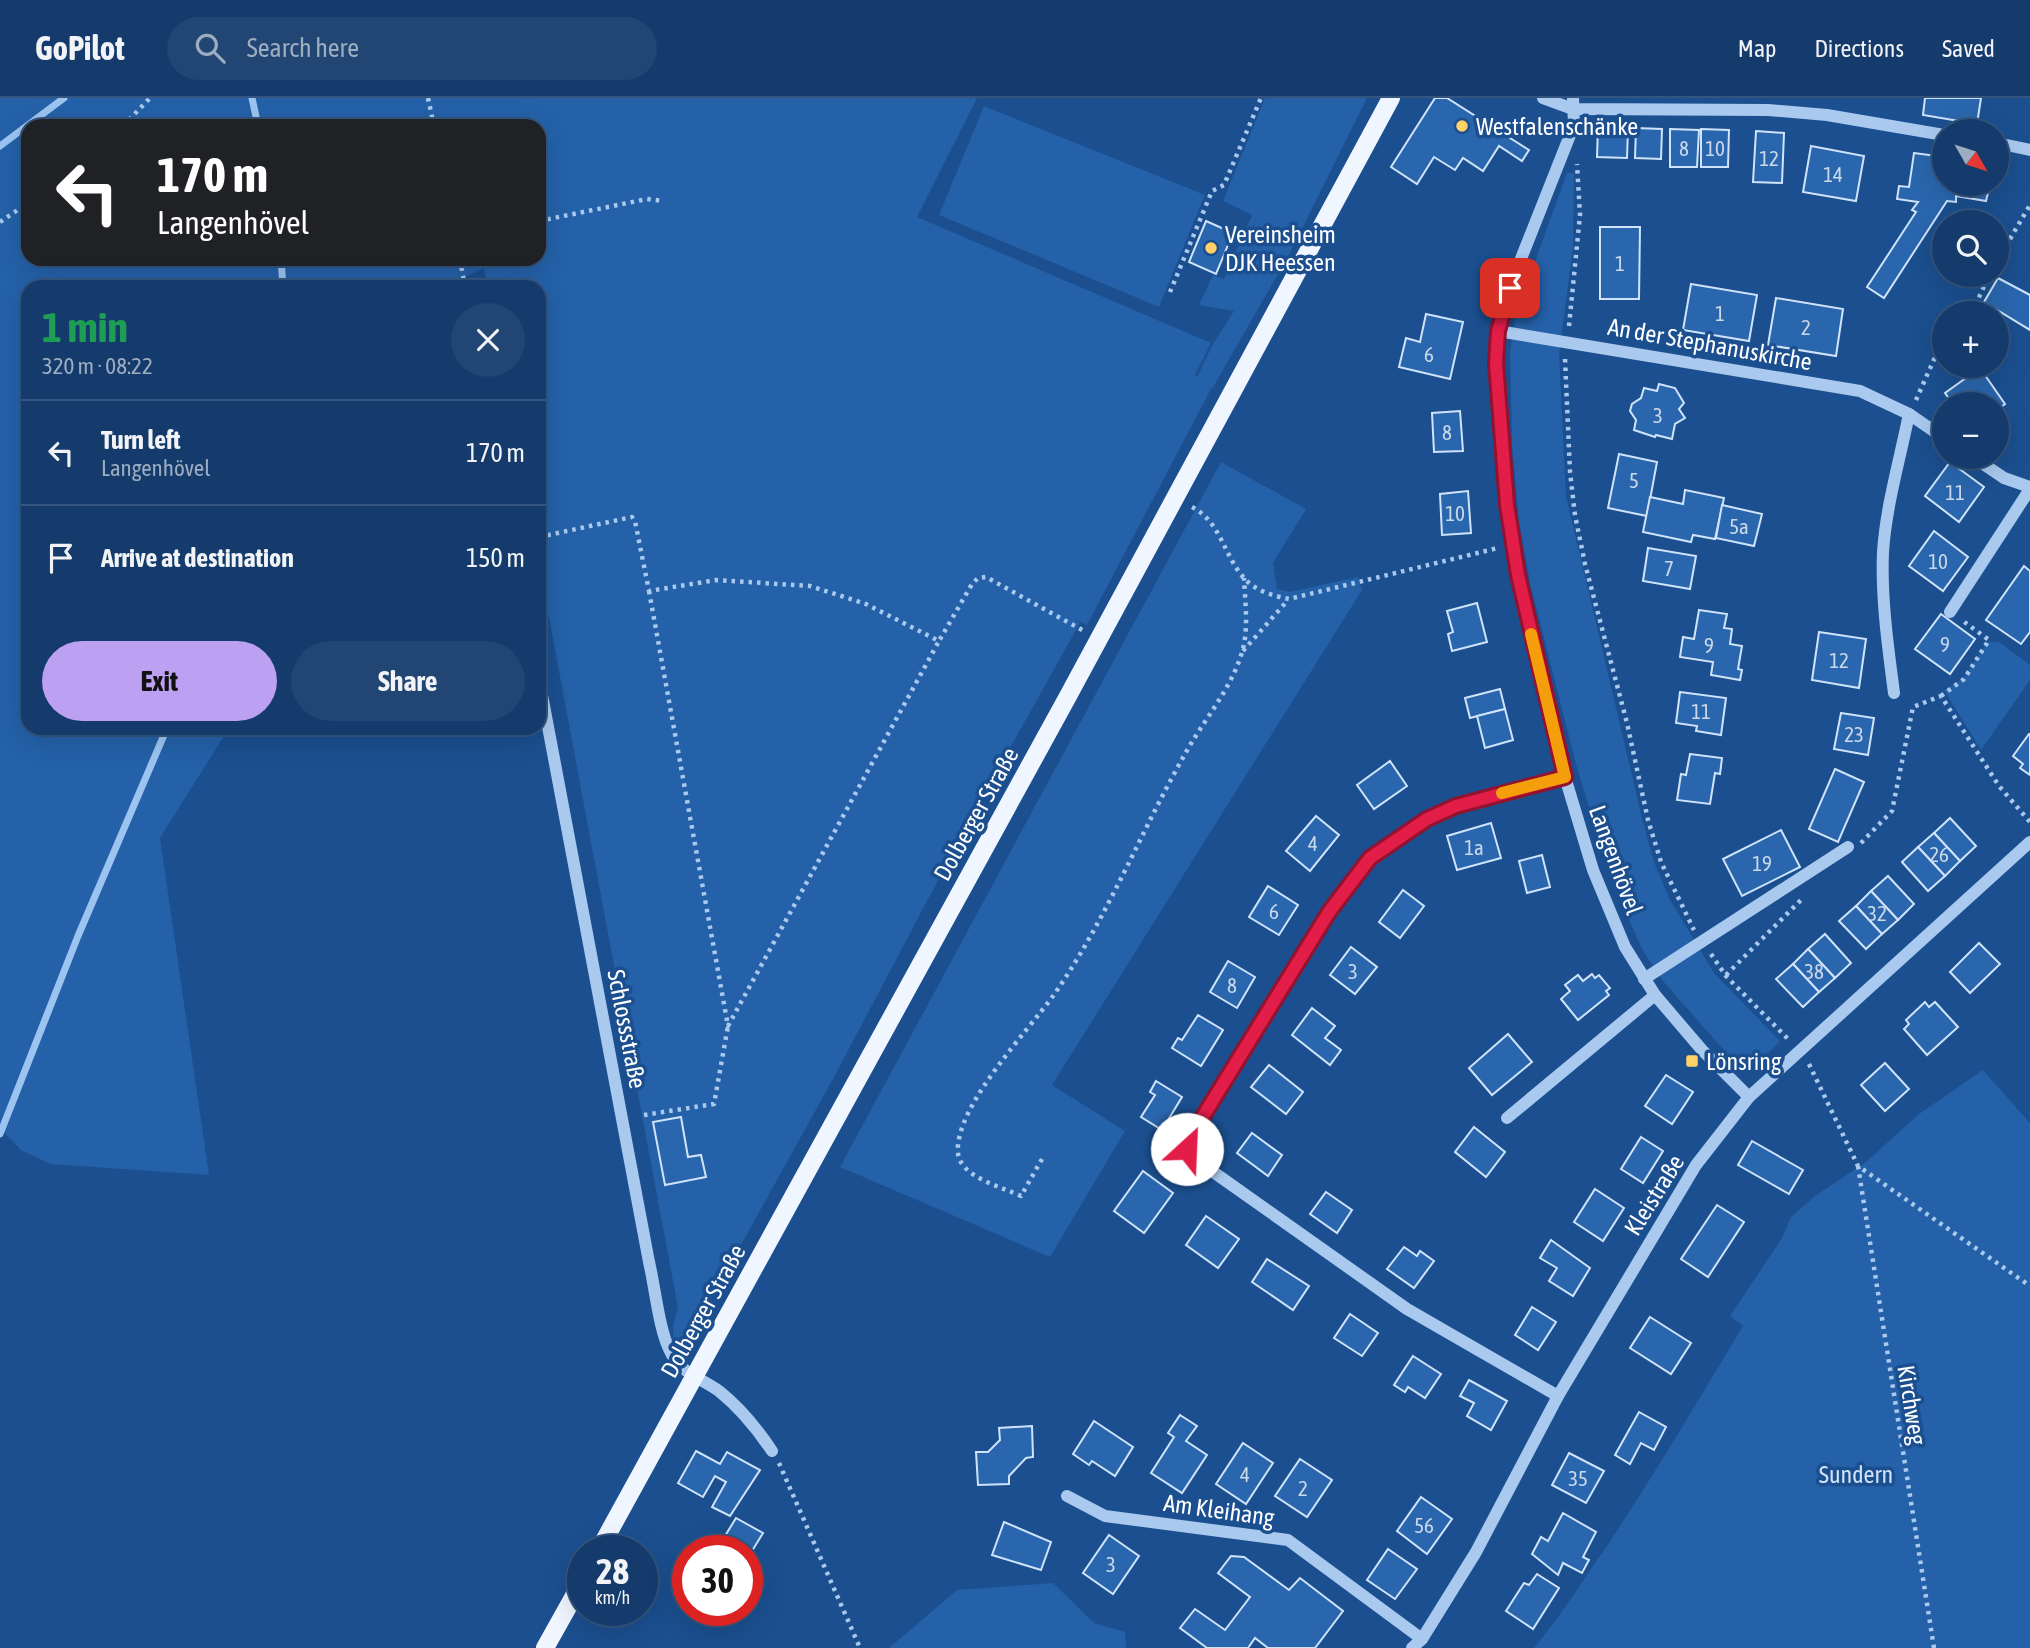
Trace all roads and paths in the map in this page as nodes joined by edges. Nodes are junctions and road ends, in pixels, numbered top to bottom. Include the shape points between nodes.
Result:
1 (150, 98) edge
2 (428, 98) edge
3 (1261, 98) edge
4 (1391, 98) edge
5 (1543, 98) edge
6 (1573, 103) edge
7 (130, 119) edge
8 (432, 119) edge
9 (1932, 133) edge
10 (2009, 146) edge
11 (2030, 150) edge
12 (1577, 158) dead end
13 (663, 201) dead end
14 (2030, 205) edge
15 (21, 208) edge
16 (546, 220) edge
17 (0, 222) edge
18 (2009, 241) edge
19 (1170, 292) dead end
20 (1498, 331) junction
21 (1567, 340) junction
22 (1932, 363) edge
23 (1909, 414) junction
24 (1932, 430) edge
25 (1991, 469) edge
26 (2030, 488) edge
27 (1175, 499) junction
28 (546, 535) edge
29 (1512, 545) junction
30 (1244, 578) junction
31 (649, 591) junction
32 (1289, 599) junction
33 (1950, 612) joint
34 (1099, 639) junction
35 (939, 641) junction
36 (1243, 651) junction
37 (1894, 693) dead end
38 (1941, 696) junction
39 (546, 716) edge
40 (1565, 777) junction
41 (2030, 822) edge
42 (1854, 846) joint
43 (2028, 848) edge
44 (1807, 894) dead end
45 (1703, 943) junction
46 (1726, 976) junction
47 (1644, 979) junction
48 (1655, 995) junction
49 (728, 1026) junction
50 (1799, 1051) junction
51 (1749, 1097) junction
52 (644, 1115) dead end
53 (1507, 1118) dead end
54 (1042, 1159) dead end
55 (1858, 1166) junction
56 (2030, 1286) edge
57 (694, 1378) junction
58 (1558, 1396) junction
59 (772, 1451) joint
60 (1068, 1496) dead end
61 (607, 1535) edge
62 (567, 1609) edge
63 (1417, 1643) edge
64 (545, 1648) edge
65 (860, 1648) edge
66 (1934, 1648) edge

1 - 7 path
2 - 8 path
3 - 19 path via 1224,185 1212,191
4 - 27 main road, Dolberger Straße
5 - 6 street
6 - 9 street via 1768,110
6 - 20 street, Langenhövel via 1574,125 1511,284
10 - 11 street
12 - 21 path via 1580,215
13 - 16 path via 647,199
14 - 18 path
15 - 17 path
20 - 21 street, An der Stephanuskirche
20 - 29 street, Langenhövel via 1500,433
21 - 23 street, An der Stephanuskirche via 1860,391
21 - 45 path via 1570,472 1585,564 1648,820 1671,884
22 - 23 path
23 - 24 street, An der Stephanuskirche
23 - 37 street via 1883,552
25 - 26 street
26 - 33 street
27 - 30 path via 1210,520
27 - 34 main road, Dolberger Straße
28 - 31 path via 632,517
29 - 32 path
29 - 40 street, Langenhövel
30 - 32 path via 1260,590
30 - 36 path
31 - 35 path via 716,580 810,586 866,604
31 - 49 path
32 - 36 path
33 - 38 path via 1989,640 1964,679
34 - 35 path via 986,577 972,584
34 - 57 main road, Dolberger Straße
35 - 49 path
36 - 54 path via 1076,959 992,1074 961,1130 960,1162 969,1172 1020,1196
38 - 41 path via 1999,786
38 - 42 path via 1913,707 1892,811
39 - 57 street, Schlossstraße via 649,1262 669,1350
40 - 47 street, Langenhövel via 1593,870 1625,947
40 - 58 street via 1456,806 1427,819 1370,858 1329,912 1187,1142 1189,1155 1406,1309
42 - 45 street
43 - 50 street, Kleistraße
44 - 46 path
45 - 46 path
45 - 47 street
46 - 50 path
47 - 48 street, Langenhövel
48 - 51 street, Langenhövel
48 - 53 street
49 - 52 path via 715,1104
50 - 51 street, Kleistraße
50 - 55 path via 1811,1066
51 - 58 street, Kleistraße via 1696,1165
55 - 56 path
55 - 66 path, Kirchweg
57 - 59 street, Schlossstraße via 718,1391
57 - 61 main road, Dolberger Straße
58 - 63 street, Kleistraße via 1476,1552
59 - 65 path
60 - 63 street, Am Kleihang via 1105,1516 1288,1540
62 - 64 main road

